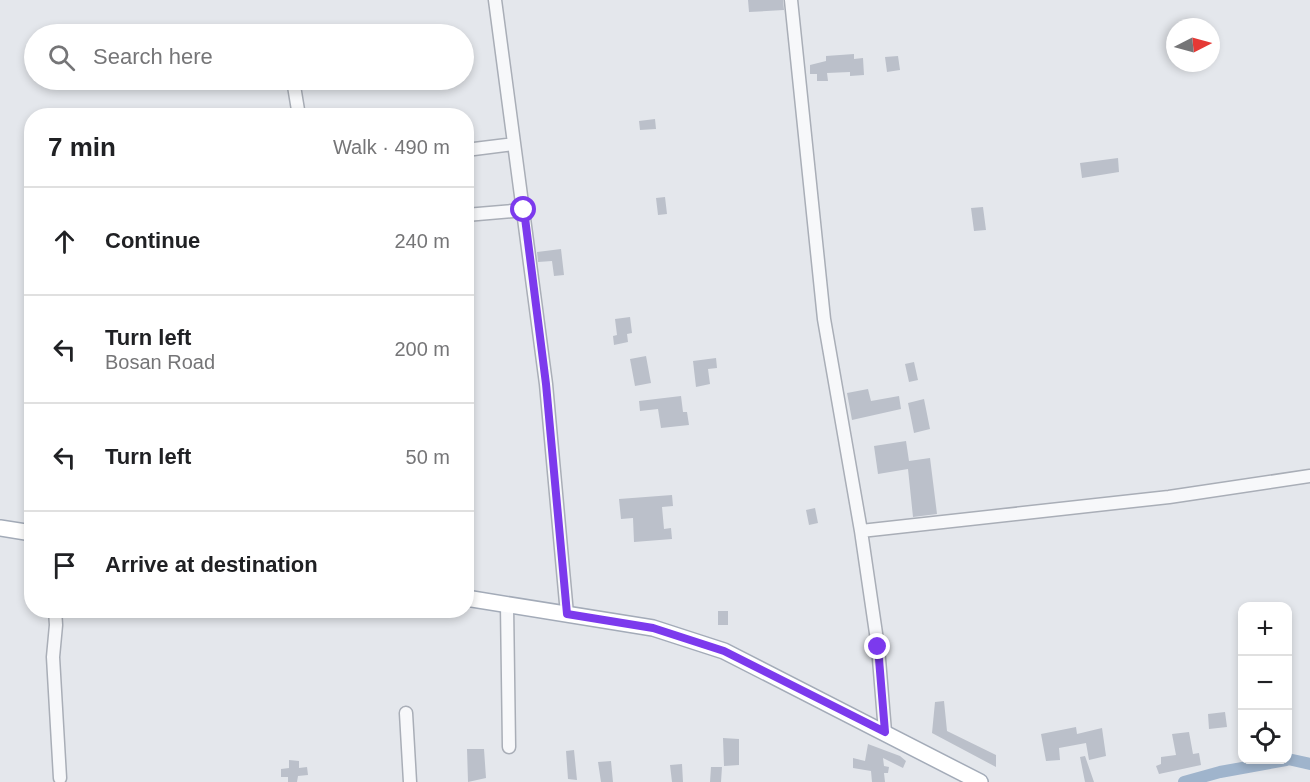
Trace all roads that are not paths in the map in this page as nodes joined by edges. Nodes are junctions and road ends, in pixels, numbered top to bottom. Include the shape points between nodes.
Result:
1 (495, 0) edge
2 (791, 0) edge
3 (295, 90) edge
4 (298, 108) edge
5 (514, 144) junction
6 (474, 149) edge
7 (524, 210) junction
8 (474, 214) edge
9 (1310, 476) edge
10 (0, 528) edge
11 (861, 531) junction
12 (24, 532) edge
13 (474, 599) edge
14 (507, 605) junction
15 (567, 614) junction
16 (56, 618) edge
17 (406, 712) dead end
18 (885, 732) junction
19 (509, 747) dead end
20 (60, 778) dead end
21 (411, 782) edge
22 (980, 782) edge

1 - 5 street
2 - 11 street via 824,319
3 - 4 street
5 - 6 street
5 - 7 street
7 - 8 street
7 - 15 street via 546,384
9 - 11 street via 1169,497
10 - 12 main road
11 - 18 street via 878,647
13 - 14 main road
14 - 15 main road
14 - 19 street
15 - 18 main road via 653,628 724,651
16 - 20 street via 53,657
17 - 21 street
18 - 22 main road

